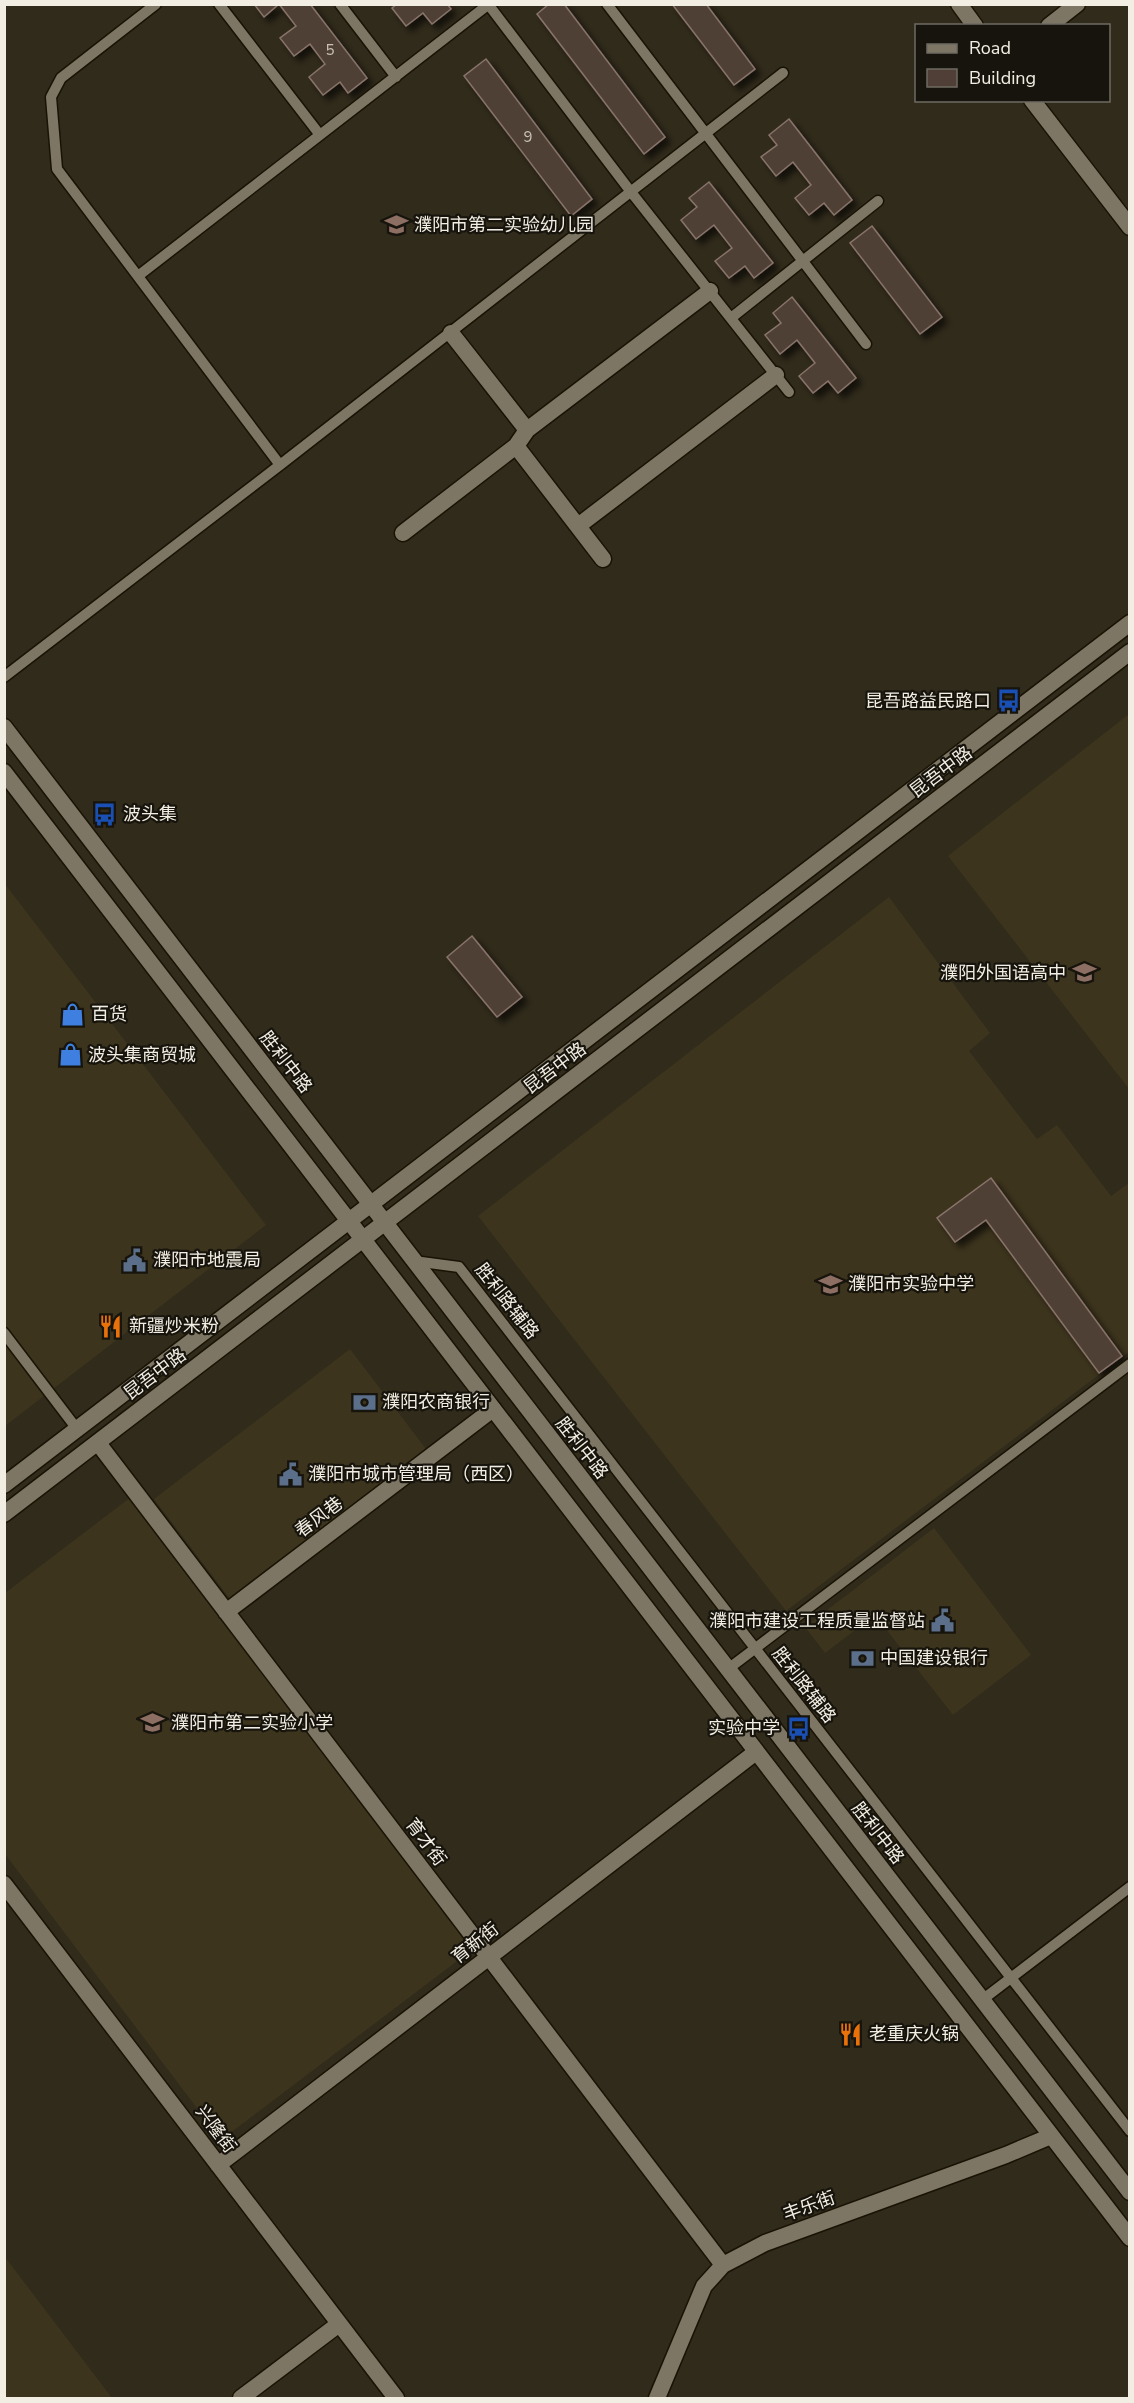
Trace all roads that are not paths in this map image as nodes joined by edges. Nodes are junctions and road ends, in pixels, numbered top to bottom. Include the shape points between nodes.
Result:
1 (156, 4) edge
2 (219, 4) edge
3 (340, 4) edge
4 (607, 4) edge
5 (959, 4) edge
6 (1077, 4) edge
7 (488, 5) edge
8 (974, 24) edge
9 (1052, 24) edge
10 (783, 73) dead end
11 (396, 77) junction
12 (1034, 102) edge
13 (706, 134) junction
14 (320, 135) junction
15 (631, 192) junction
16 (878, 201) dead end
17 (1130, 227) edge
18 (802, 260) junction
19 (138, 276) junction
20 (710, 291) junction
21 (731, 318) junction
22 (451, 333) junction
23 (866, 344) dead end
24 (776, 375) junction
25 (789, 392) dead end
26 (527, 430) junction
27 (516, 446) junction
28 (280, 465) junction
29 (578, 526) junction
30 (403, 533) dead end
31 (603, 559) dead end
32 (1130, 623) edge
33 (1130, 652) edge
34 (4, 676) edge
35 (4, 727) edge
36 (4, 772) edge
37 (371, 1204) junction
38 (349, 1221) junction
39 (385, 1223) junction
40 (363, 1239) junction
41 (414, 1261) junction
42 (4, 1333) edge
43 (1130, 1364) edge
44 (493, 1409) junction
45 (77, 1429) junction
46 (98, 1443) junction
47 (4, 1485) edge
48 (4, 1514) edge
49 (226, 1612) junction
50 (755, 1649) junction
51 (728, 1670) junction
52 (756, 1752) junction
53 (4, 1884) edge
54 (1130, 1887) edge
55 (489, 1957) junction
56 (1011, 1978) junction
57 (982, 2000) junction
58 (1130, 2131) edge
59 (1051, 2136) junction
60 (218, 2165) junction
61 (1130, 2192) edge
62 (1130, 2238) edge
63 (723, 2265) junction
64 (339, 2324) junction
65 (241, 2398) edge
66 (396, 2398) edge
67 (657, 2398) edge

1 - 19 lane via 61,78 51,97 57,169
2 - 14 lane
3 - 11 lane
4 - 13 lane
5 - 8 street
6 - 9 street
7 - 11 lane
7 - 15 lane
10 - 13 lane
11 - 14 lane
12 - 17 street
13 - 15 lane
13 - 18 lane
14 - 19 lane
15 - 20 lane
15 - 22 lane
16 - 18 lane
18 - 21 lane
18 - 23 lane
19 - 28 lane
20 - 21 lane
20 - 26 street
21 - 24 lane
22 - 26 street
22 - 28 lane
24 - 25 lane
24 - 29 street
26 - 27 street
27 - 29 street
27 - 30 street
28 - 34 lane
29 - 31 street
32 - 37 street, 昆吾中路
33 - 39 street, 昆吾中路
35 - 37 street, 胜利中路
36 - 38 street
37 - 38 street, 昆吾中路
37 - 39 street, 胜利中路
38 - 40 street
38 - 45 street, 昆吾中路
39 - 40 street, 昆吾中路
39 - 41 street, 胜利中路
40 - 44 street
40 - 46 street, 昆吾中路
41 - 50 lane, 胜利路辅路 via 459,1267
41 - 51 street, 胜利中路
42 - 45 lane
43 - 50 lane
44 - 49 street, 春风巷
44 - 52 street
45 - 47 street, 昆吾中路
46 - 48 street, 昆吾中路
46 - 49 street, 育才街
49 - 55 street, 育才街
50 - 51 lane
50 - 56 lane, 胜利路辅路
51 - 57 street, 胜利中路
52 - 55 street, 育新街
52 - 59 street
53 - 60 street, 兴隆街
54 - 56 lane
55 - 60 street, 育新街
55 - 63 street, 育才街
56 - 57 lane
56 - 58 lane, 胜利路辅路
57 - 61 street, 胜利中路
59 - 62 street
59 - 63 street, 丰乐街 via 765,2243
60 - 64 street, 兴隆街
63 - 67 street, 丰乐街 via 704,2286
64 - 65 street
64 - 66 street, 兴隆街

